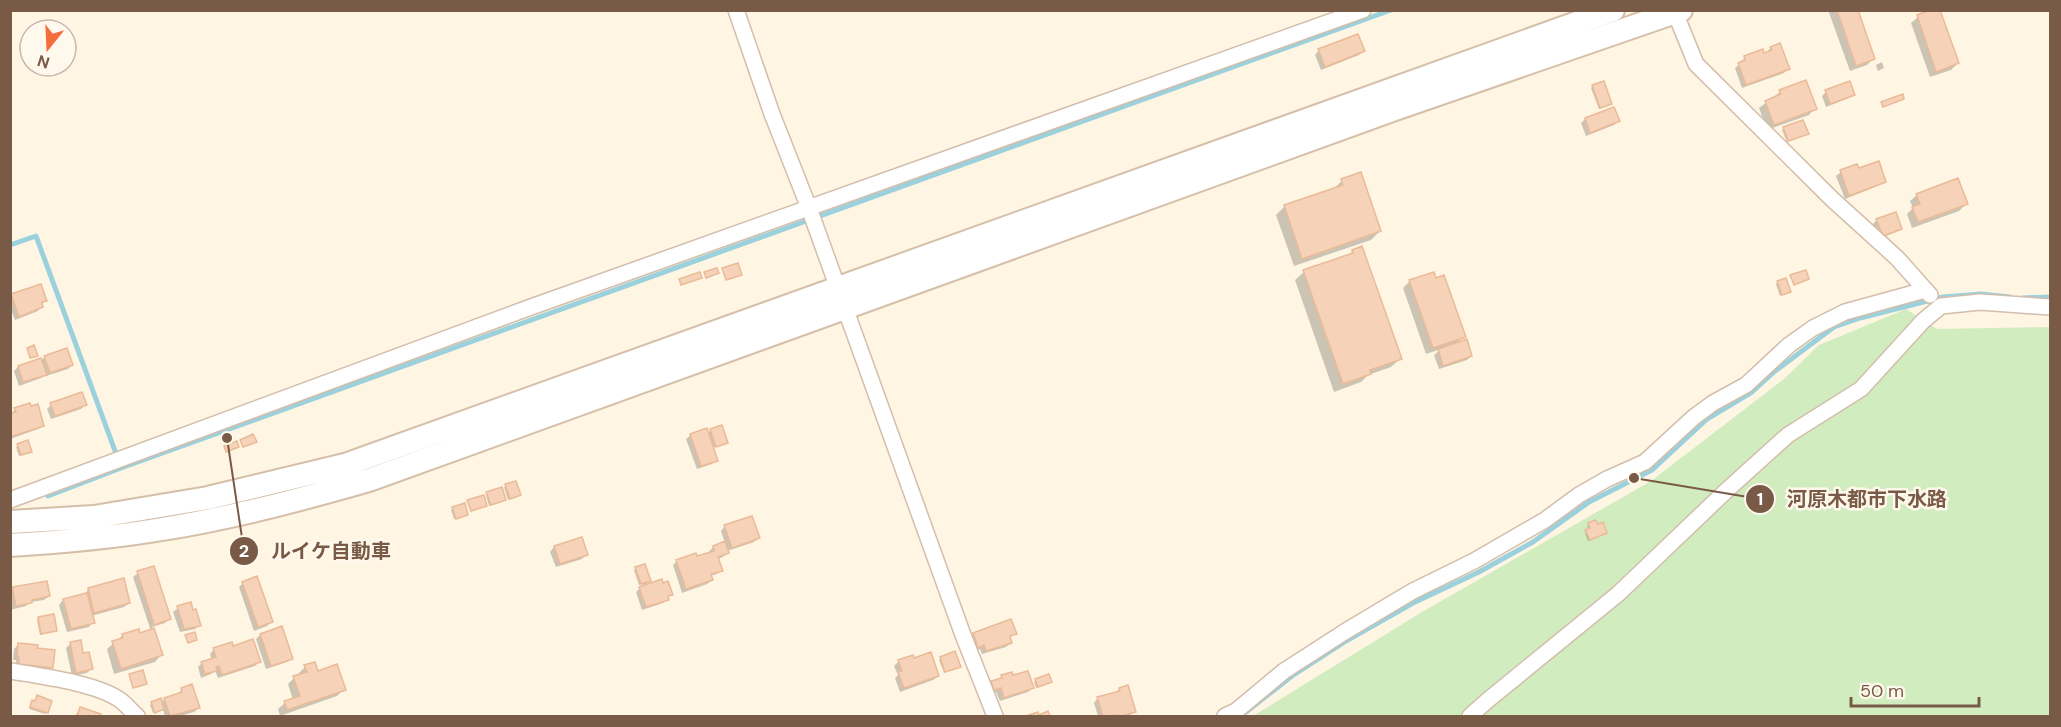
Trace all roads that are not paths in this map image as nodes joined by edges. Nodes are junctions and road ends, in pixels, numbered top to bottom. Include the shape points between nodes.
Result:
1 (736, 10) edge
2 (1363, 10) edge
3 (1612, 10) edge
4 (1677, 11) edge
5 (809, 208) junction
6 (1925, 290) junction
7 (841, 298) junction
8 (1941, 306) junction
9 (2050, 307) edge
10 (10, 500) edge
11 (10, 522) edge
12 (10, 545) edge
13 (10, 671) edge
14 (137, 717) edge
15 (995, 717) edge
16 (1225, 717) edge
17 (1470, 717) edge

1 - 5 street
2 - 5 street
3 - 7 street
4 - 6 street via 1696,64 1897,258
4 - 7 street
5 - 7 street
5 - 10 street
6 - 8 street
6 - 16 street via 1845,312 1813,328 1746,385 1694,417 1645,462 1606,479 1535,526 1346,631 1284,670
7 - 11 street via 345,465 197,500 94,517
7 - 12 street via 570,408 369,480 289,503 158,530
7 - 15 street
8 - 9 street via 1980,302
8 - 17 street via 1861,389 1788,435 1617,594
13 - 14 street via 95,689 119,699

